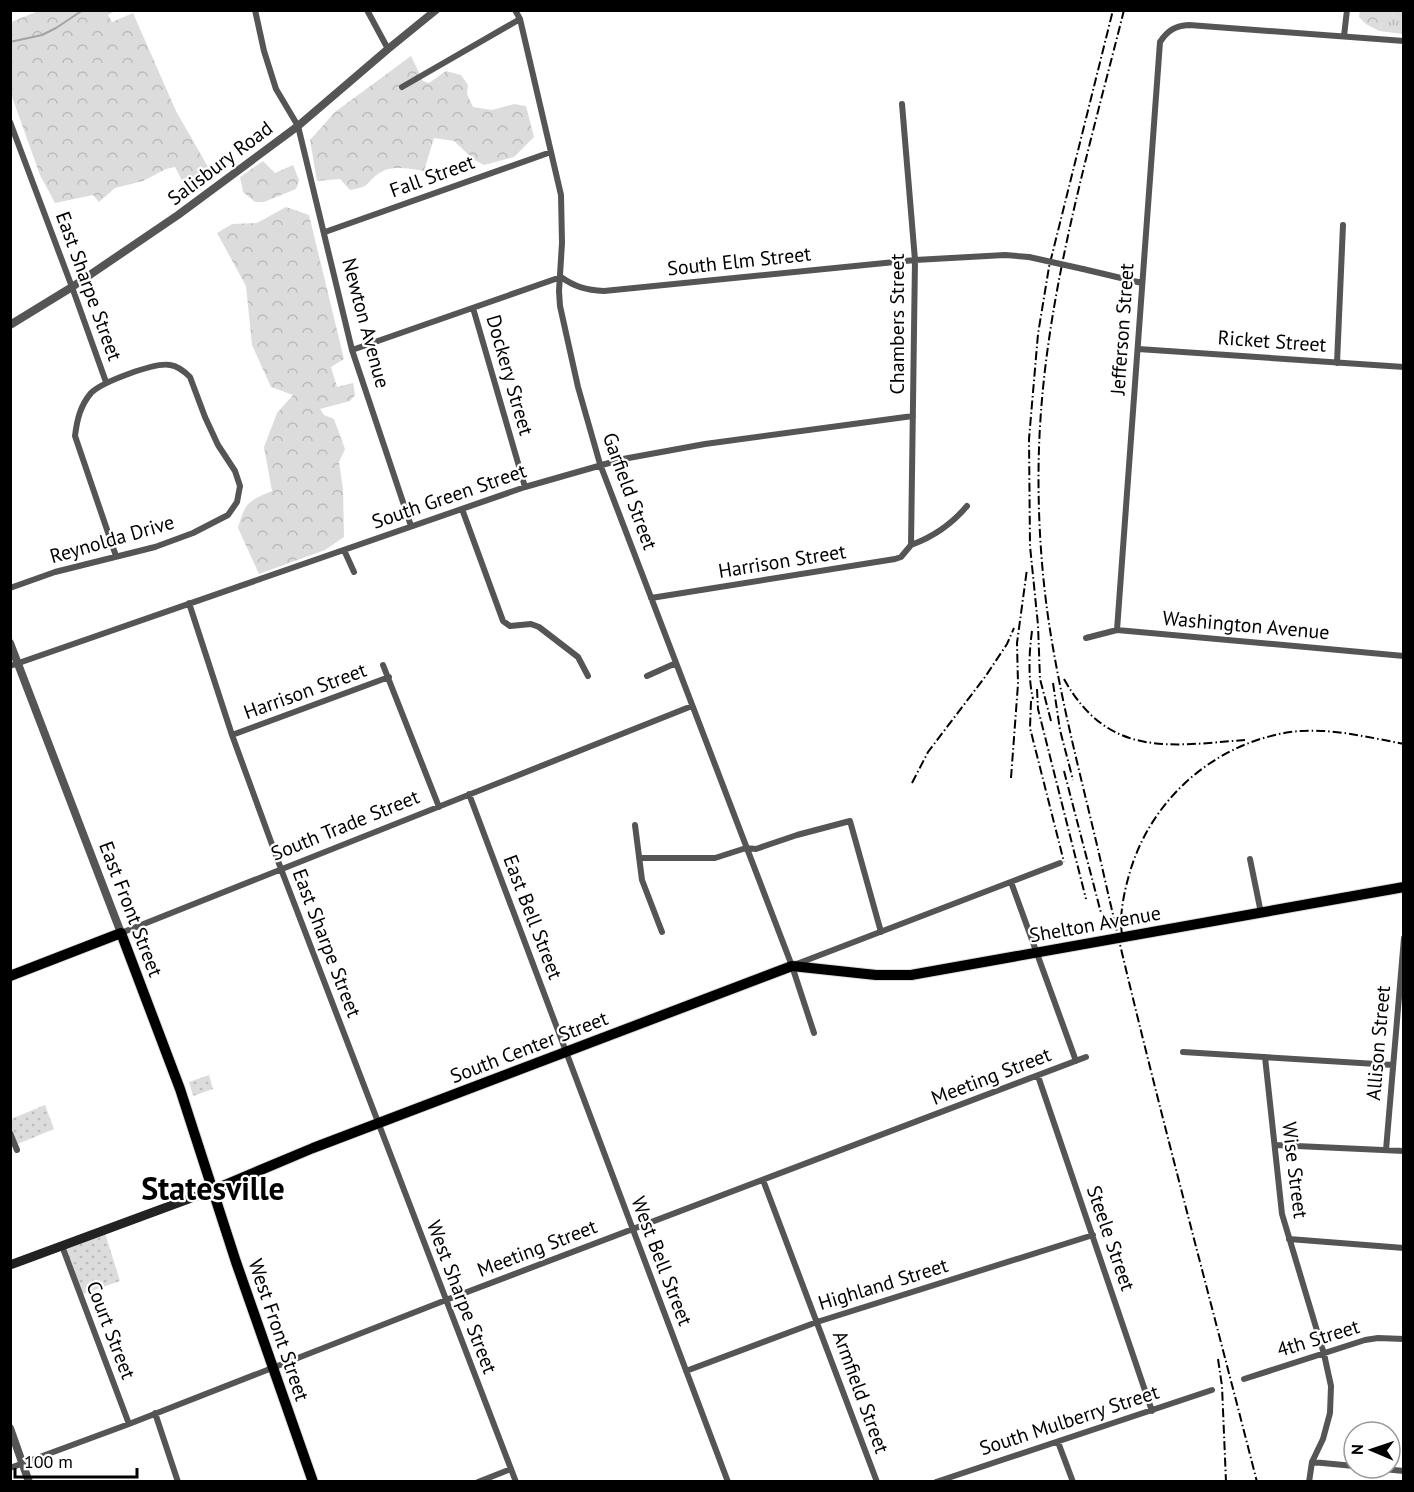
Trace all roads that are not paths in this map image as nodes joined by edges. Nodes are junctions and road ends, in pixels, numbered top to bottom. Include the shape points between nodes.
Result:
1 (255, 10) edge
2 (368, 10) edge
3 (436, 10) edge
4 (1347, 10) edge
5 (519, 13) edge
6 (1344, 36) junction
7 (1404, 41) edge
8 (388, 49) junction
9 (402, 87) dead end
10 (902, 104) dead end
11 (10, 123) edge
12 (298, 126) junction
13 (551, 152) junction
14 (1343, 225) dead end
15 (325, 232) junction
16 (915, 260) junction
17 (561, 277) junction
18 (1142, 283) junction
19 (72, 286) junction
20 (473, 308) junction
21 (10, 325) edge
22 (1138, 349) junction
23 (352, 350) junction
24 (1337, 363) junction
25 (1404, 367) edge
26 (106, 382) junction
27 (913, 416) junction
28 (600, 464) junction
29 (525, 487) junction
30 (967, 506) dead end
31 (462, 509) junction
32 (411, 526) junction
33 (911, 545) junction
34 (344, 549) junction
35 (116, 556) junction
36 (354, 572) dead end
37 (10, 588) edge
38 (651, 598) junction
39 (189, 603) junction
40 (1118, 630) junction
41 (1086, 638) dead end
42 (10, 643) edge
43 (1404, 656) edge
44 (676, 663) junction
45 (15, 665) edge
46 (383, 665) dead end
47 (588, 676) dead end
48 (647, 676) dead end
49 (389, 677) junction
50 (692, 706) junction
51 (232, 735) junction
52 (470, 794) junction
53 (439, 807) junction
54 (635, 825) dead end
55 (746, 848) junction
56 (639, 858) junction
57 (1250, 859) dead end
58 (1060, 863) dead end
59 (282, 869) junction
60 (1011, 882) junction
61 (1404, 887) edge
62 (1261, 913) junction
63 (662, 932) dead end
64 (881, 932) junction
65 (121, 933) junction
66 (1404, 938) edge
67 (1037, 953) junction
68 (792, 966) junction
69 (10, 976) edge
70 (814, 1033) dead end
71 (566, 1052) junction
72 (1183, 1052) dead end
73 (1086, 1057) dead end
74 (1265, 1057) junction
75 (1076, 1061) junction
76 (1393, 1065) junction
77 (1038, 1076) junction
78 (378, 1123) junction
79 (10, 1133) edge
80 (1275, 1145) junction
81 (17, 1150) dead end
82 (1386, 1150) junction
83 (1404, 1151) edge
84 (763, 1180) junction
85 (213, 1190) junction
86 (633, 1229) junction
87 (1093, 1235) junction
88 (1289, 1239) junction
89 (62, 1246) junction
90 (1404, 1248) edge
91 (10, 1265) edge
92 (446, 1300) junction
93 (817, 1322) junction
94 (1404, 1339) edge
95 (1324, 1354) junction
96 (272, 1367) junction
97 (686, 1371) junction
98 (1244, 1379) dead end
99 (1212, 1390) dead end
100 (1152, 1411) junction
101 (155, 1413) junction
102 (129, 1424) junction
103 (10, 1428) edge
104 (1058, 1442) junction
105 (1312, 1462) junction
106 (23, 1463) junction
107 (1342, 1465) edge
108 (10, 1468) edge
109 (511, 1469) junction
110 (30, 1482) edge
111 (178, 1482) edge
112 (312, 1482) edge
113 (478, 1482) edge
114 (516, 1482) edge
115 (728, 1482) edge
116 (877, 1482) edge
117 (936, 1482) edge
118 (1073, 1482) edge
119 (1309, 1482) edge

1 - 12 street, Newton Avenue via 276,89
2 - 8 street
3 - 8 street, Salisbury Road
4 - 6 street
5 - 9 street
5 - 13 street, Garfield Street
6 - 7 street
6 - 18 street, Jefferson Street via 1189,25 1167,32 1158,54
8 - 12 street, Salisbury Road
10 - 16 street, Chambers Street
11 - 19 street, East Sharpe Street
12 - 15 street, Newton Avenue
12 - 19 street, Salisbury Road via 156,232
13 - 15 street, Fall Street
13 - 17 street, Garfield Street via 563,209
14 - 24 street
15 - 23 street, Newton Avenue
16 - 17 street, South Elm Street via 604,291 581,288
16 - 18 street, South Elm Street, bridge via 1005,255
16 - 27 street, Chambers Street
17 - 20 street
17 - 28 street, Garfield Street via 560,306
18 - 22 street, Jefferson Street
19 - 21 street, Salisbury Road
19 - 26 street, East Sharpe Street
20 - 23 street
20 - 29 street, Dockery Street
22 - 24 street, Ricket Street
22 - 40 street, Jefferson Street
23 - 32 street, Newton Avenue
24 - 25 street, Ricket Street
26 - 35 street, East Sharpe Street via 82,405 75,436
26 - 35 street, Reynolda Drive via 158,365 181,369 190,377 205,417 240,486 237,502 228,515 193,533
27 - 28 street, South Green Street via 705,444
27 - 33 street, Chambers Street
28 - 29 street, South Green Street
28 - 38 street, Garfield Street
29 - 31 street, South Green Street
30 - 33 street, Harrison Street via 955,520
31 - 32 street, South Green Street
31 - 47 street via 502,621 510,626 539,627 578,657
32 - 34 street, South Green Street
33 - 38 street, Harrison Street via 902,557 895,559
34 - 36 street
34 - 39 street, South Green Street
35 - 37 street, Reynolda Drive
38 - 44 street, Garfield Street
39 - 45 street, South Green Street
39 - 51 street, East Sharpe Street
40 - 41 street, Washington Avenue
40 - 43 street, Washington Avenue
42 - 45 street, East Front Street
44 - 48 street
44 - 50 street, Garfield Street
45 - 65 street, East Front Street
46 - 49 street
49 - 51 street, Harrison Street
49 - 53 street
50 - 52 street, South Trade Street
50 - 55 street, Garfield Street
51 - 59 street, East Sharpe Street
52 - 53 street, South Trade Street
52 - 71 street, East Bell Street
53 - 59 street, South Trade Street
54 - 56 street
55 - 56 street via 715,858
55 - 64 street via 756,849 850,821
55 - 68 street, Garfield Street
56 - 63 street via 642,880
57 - 62 street
58 - 60 street, South Center Street
59 - 65 street, South Trade Street
59 - 78 street, East Sharpe Street
60 - 64 street, South Center Street
60 - 67 street
61 - 62 main road, Shelton Avenue
62 - 67 main road, Shelton Avenue
64 - 68 street, South Center Street
65 - 69 main road, South Trade Street
65 - 85 main road, East Front Street
66 - 76 street, Allison Street
67 - 68 main road, Shelton Avenue via 911,975
67 - 75 street
68 - 70 street, Garfield Street
68 - 71 main road, South Center Street
71 - 78 main road, South Center Street
71 - 86 street, West Bell Street
72 - 74 street
73 - 75 street, Meeting Street
74 - 76 street
74 - 80 street, Wise Street
75 - 77 street, Meeting Street
76 - 82 street, Allison Street
77 - 84 street, Meeting Street
77 - 87 street, Steele Street
78 - 85 main road, South Center Street
78 - 92 street, West Sharpe Street
79 - 81 street
80 - 82 street
80 - 88 street, Wise Street via 1280,1203
82 - 83 street
84 - 86 street, Meeting Street
84 - 93 street, Armfield Street
85 - 89 main road, South Center Street
85 - 96 main road, West Front Street
86 - 92 street, Meeting Street
86 - 97 street, West Bell Street
87 - 93 street, Highland Street
87 - 100 street, Steele Street
88 - 90 street
88 - 95 street, Wise Street
89 - 91 main road, South Center Street
89 - 102 street, Court Street
92 - 96 street, Meeting Street
92 - 109 street, West Sharpe Street
93 - 97 street, Highland Street
93 - 116 street, Armfield Street
94 - 95 street, 4th Street via 1378,1338
95 - 98 street, 4th Street
95 - 105 street, Wise Street via 1331,1386 1330,1413
96 - 101 street, Meeting Street
96 - 112 main road, West Front Street
97 - 115 street, West Bell Street
99 - 100 street, South Mulberry Street
100 - 104 street, South Mulberry Street
101 - 102 street, Meeting Street
101 - 111 street
102 - 106 street, Meeting Street
103 - 106 street
104 - 117 street, South Mulberry Street
104 - 118 street
105 - 107 street
105 - 119 street, Wise Street
106 - 108 street, Meeting Street
106 - 110 street
109 - 113 street
109 - 114 street, West Sharpe Street

